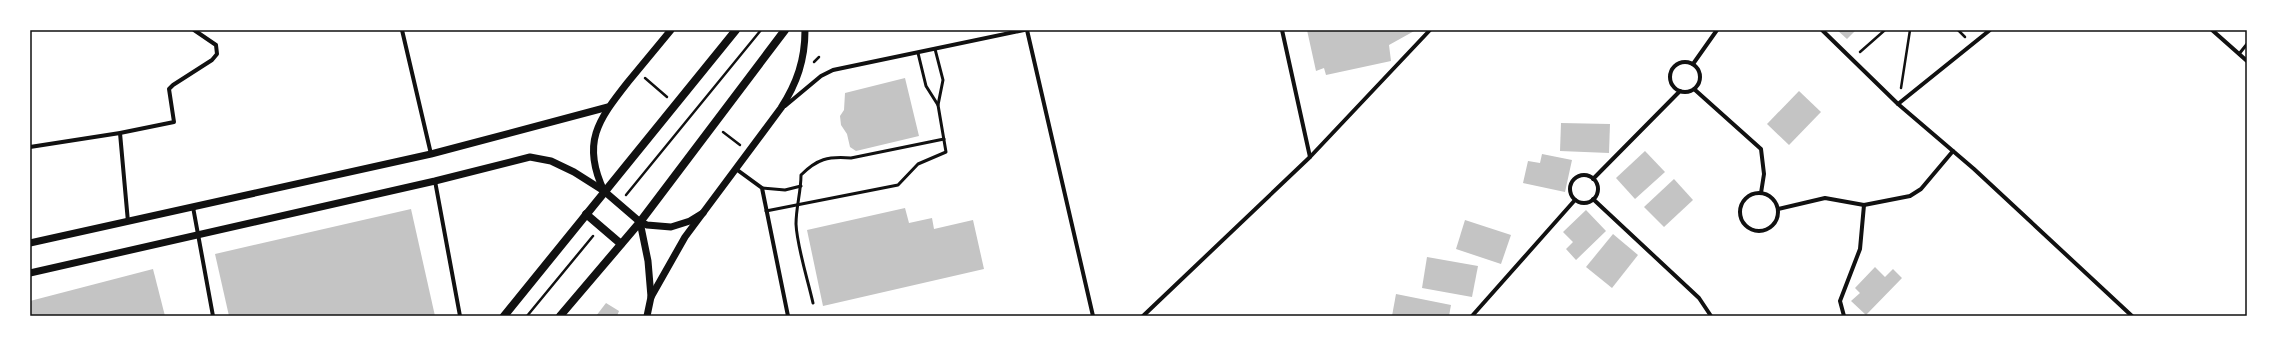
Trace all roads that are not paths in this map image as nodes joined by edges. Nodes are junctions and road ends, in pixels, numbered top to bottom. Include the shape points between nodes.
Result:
1 (194, 30) edge
2 (402, 30) edge
3 (671, 30) edge
4 (736, 30) edge
5 (785, 30) edge
6 (805, 30) edge
7 (1024, 30) edge
8 (1027, 30) edge
9 (1282, 30) edge
10 (1430, 30) edge
11 (1717, 30) edge
12 (1822, 30) edge
13 (1990, 30) edge
14 (2212, 30) edge
15 (2247, 44) edge
16 (935, 49) junction
17 (918, 52) junction
18 (2239, 54) junction
19 (2247, 61) edge
20 (1693, 64) junction
21 (1694, 88) junction
22 (1680, 91) junction
23 (1898, 104) junction
24 (938, 105) junction
25 (608, 107) junction
26 (781, 108) junction
27 (120, 133) junction
28 (944, 139) junction
29 (30, 147) edge
30 (1953, 151) junction
31 (431, 154) junction
32 (1310, 157) junction
33 (736, 169) junction
34 (1593, 178) junction
35 (435, 181) junction
36 (801, 186) junction
37 (762, 188) junction
38 (604, 191) junction
39 (1761, 193) junction
40 (1593, 199) junction
41 (1575, 200) junction
42 (798, 204) junction
43 (1864, 205) junction
44 (193, 207) junction
45 (1778, 209) junction
46 (766, 211) junction
47 (703, 213) junction
48 (586, 214) junction
49 (128, 222) junction
50 (640, 222) junction
51 (198, 235) junction
52 (30, 243) edge
53 (621, 244) junction
54 (30, 273) edge
55 (651, 297) junction
56 (813, 303) dead end
57 (213, 316) edge
58 (460, 316) edge
59 (504, 316) edge
60 (560, 316) edge
61 (646, 316) edge
62 (788, 316) edge
63 (1094, 316) edge
64 (1143, 316) edge
65 (1472, 316) edge
66 (1711, 316) edge
67 (1844, 316) edge
68 (2132, 316) edge

1 - 27 street via 216,45 217,54 169,89 174,122
2 - 31 street
3 - 25 street
4 - 38 main road
5 - 50 main road
6 - 26 street via 799,76
7 - 16 street
8 - 63 street
9 - 32 street
10 - 32 street
11 - 20 street
12 - 23 street
13 - 23 street
14 - 18 street
15 - 18 lane
16 - 17 street
16 - 24 lane via 943,80
17 - 24 lane via 926,86
17 - 26 street via 833,70 820,76
18 - 19 street
20 - 21 street via 1700,76
20 - 22 street via 1679,63 1670,74 1672,84
21 - 22 street via 1690,91
21 - 39 street via 1761,149 1764,174
22 - 34 street
23 - 30 street
24 - 28 lane
25 - 31 street
25 - 38 street via 598,124 594,146 598,177
26 - 33 street
27 - 29 street
27 - 49 street
28 - 36 lane via 851,158 838,157 814,162 801,175
28 - 42 lane via 946,152 918,164 898,184
30 - 43 street via 1921,188 1910,196
30 - 68 street
31 - 44 street
32 - 64 street
33 - 37 street
33 - 47 street
34 - 40 street via 1597,191
34 - 41 street via 1581,175 1573,180 1570,188
35 - 38 street via 530,157 562,166
35 - 51 street
35 - 58 street
36 - 37 lane via 785,190
36 - 42 lane
37 - 46 street
38 - 48 main road
38 - 50 street
39 - 45 street via 1772,198
39 - 45 street via 1749,196 1741,206 1739,212 1743,224 1754,231 1766,230 1776,221
40 - 41 street via 1584,202
40 - 66 street via 1699,298
41 - 65 street
42 - 46 lane
42 - 56 lane via 796,226
43 - 45 street via 1825,198
43 - 67 street via 1860,249 1840,300
44 - 49 street
44 - 51 street
46 - 62 street
47 - 50 street via 690,221 671,227 658,227
47 - 55 street via 685,237
48 - 53 main road
48 - 59 main road
49 - 52 street
50 - 53 main road
50 - 55 street via 648,261
51 - 54 street
51 - 57 street
53 - 60 main road
55 - 61 street

